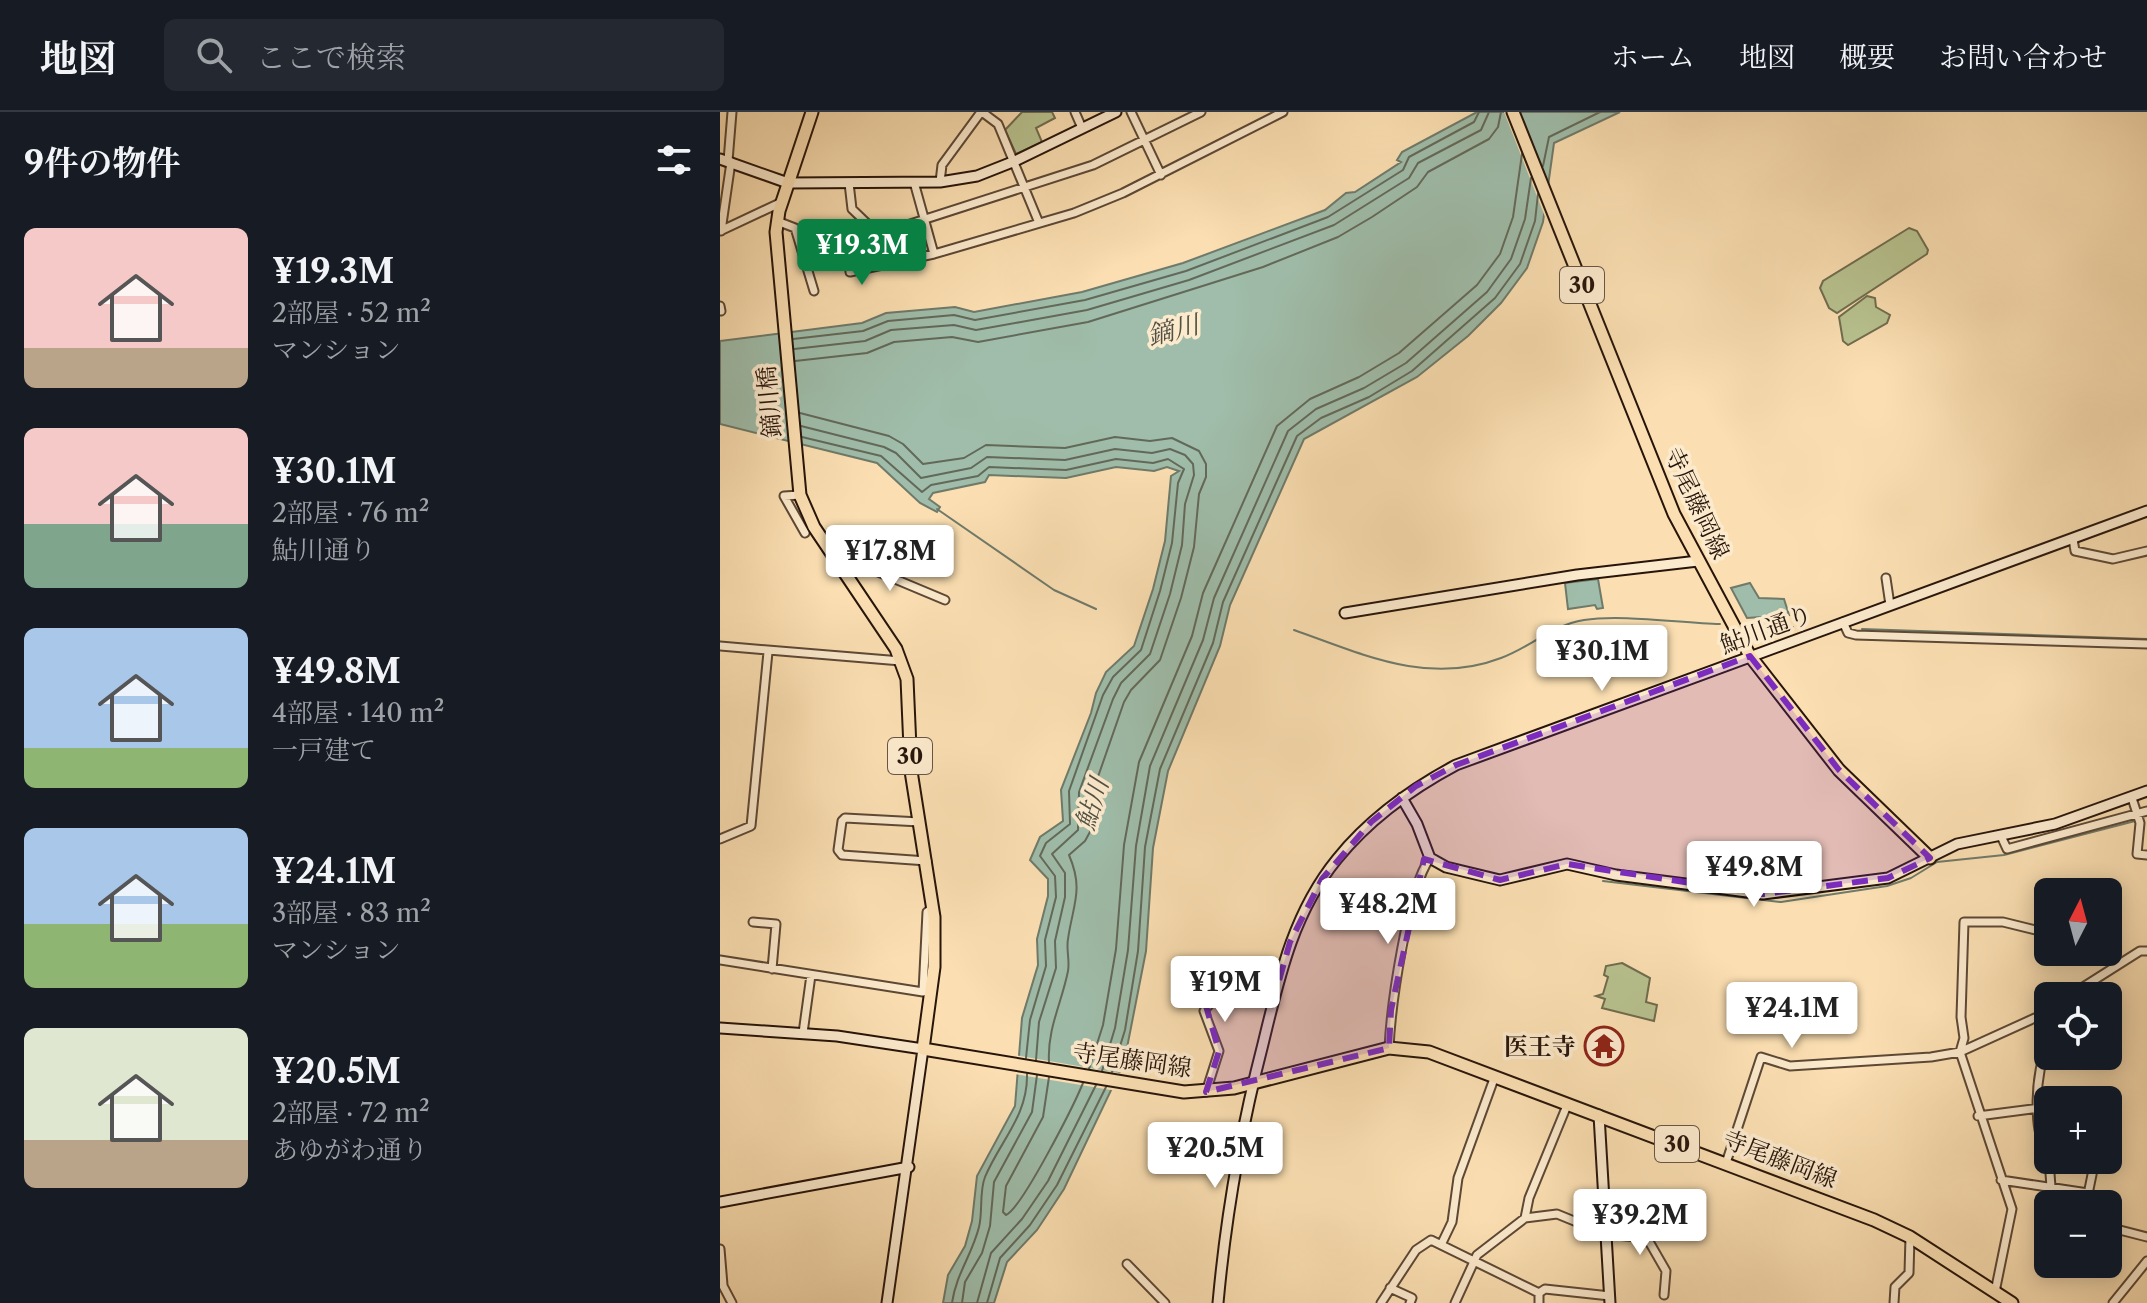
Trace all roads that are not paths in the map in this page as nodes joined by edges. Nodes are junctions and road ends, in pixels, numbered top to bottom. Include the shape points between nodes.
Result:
1 (732, 112) edge
2 (812, 112) edge
3 (982, 112) edge
4 (1075, 112) edge
5 (1116, 112) edge
6 (1131, 112) edge
7 (1201, 112) edge
8 (1513, 112) edge
9 (1278, 113) edge
10 (1082, 128) junction
11 (1145, 140) junction
12 (726, 160) edge
13 (1015, 161) junction
14 (1161, 175) junction
15 (914, 182) junction
16 (940, 182) junction
17 (788, 183) junction
18 (849, 183) junction
19 (1026, 187) junction
20 (782, 202) junction
21 (925, 220) junction
22 (777, 221) junction
23 (1039, 223) junction
24 (720, 231) edge
25 (878, 234) junction
26 (934, 254) junction
27 (814, 291) dead end
28 (800, 493) junction
29 (2147, 511) edge
30 (805, 533) dead end
31 (2073, 539) junction
32 (2147, 551) edge
33 (1698, 561) junction
34 (837, 562) junction
35 (1886, 578) dead end
36 (945, 600) dead end
37 (1890, 605) junction
38 (1345, 613) dead end
39 (1843, 622) junction
40 (2147, 644) edge
41 (720, 646) edge
42 (768, 652) junction
43 (1750, 656) junction
44 (901, 661) junction
45 (2147, 791) edge
46 (1402, 798) junction
47 (2132, 798) junction
48 (2147, 811) edge
49 (2137, 816) junction
50 (920, 822) junction
51 (2001, 836) junction
52 (720, 839) edge
53 (2147, 855) edge
54 (1430, 858) junction
55 (1930, 858) junction
56 (927, 861) junction
57 (933, 908) junction
58 (753, 922) dead end
59 (2034, 930) edge
60 (2147, 951) edge
61 (720, 960) edge
62 (2122, 961) edge
63 (2114, 966) edge
64 (772, 969) junction
65 (811, 975) junction
66 (2090, 982) edge
67 (1273, 1002) junction
68 (2034, 1018) edge
69 (720, 1028) edge
70 (803, 1033) junction
71 (1389, 1048) junction
72 (929, 1050) junction
73 (1960, 1052) junction
74 (1495, 1076) junction
75 (1252, 1084) junction
76 (1206, 1092) junction
77 (1568, 1103) junction
78 (2034, 1109) edge
79 (1599, 1115) junction
80 (1978, 1116) junction
81 (1726, 1163) junction
82 (909, 1167) junction
83 (2050, 1174) edge
84 (2001, 1180) junction
85 (2051, 1187) junction
86 (2070, 1190) edge
87 (720, 1202) edge
88 (1525, 1218) junction
89 (2122, 1231) edge
90 (1606, 1234) junction
91 (1910, 1237) junction
92 (2147, 1237) edge
93 (1441, 1245) junction
94 (720, 1249) edge
95 (1475, 1259) junction
96 (2147, 1261) edge
97 (1127, 1264) dead end
98 (722, 1284) edge
99 (1390, 1288) junction
100 (1995, 1292) junction
101 (1539, 1293) junction
102 (1664, 1295) dead end
103 (1610, 1300) edge
104 (732, 1303) edge
105 (887, 1303) edge
106 (1165, 1303) edge
107 (1218, 1303) edge
108 (1381, 1303) edge
109 (1410, 1303) edge
110 (1455, 1303) edge
111 (1539, 1303) edge
112 (1894, 1303) edge
113 (2012, 1303) edge
114 (2113, 1303) edge

1 - 12 street
2 - 17 main road, 30
3 - 13 street via 998,124
3 - 16 street via 942,165
4 - 10 street
5 - 10 street
6 - 11 street
7 - 11 street
8 - 33 main road, 寺尾藤岡線 / 30 via 1651,458
9 - 14 street
10 - 13 street
11 - 14 street
11 - 19 street via 1093,165
12 - 17 street
12 - 24 street
13 - 16 street via 977,176
13 - 19 street
14 - 23 street
15 - 16 street
15 - 18 street
15 - 21 street
17 - 18 street
17 - 20 main road, 30
18 - 25 street via 852,209
19 - 21 street
19 - 23 street
20 - 22 main road, 30
20 - 24 street
21 - 25 street
21 - 26 street
22 - 27 street via 795,228
22 - 28 main road, 鏑川橋 / 30
23 - 26 street
25 - 26 street via 848,244 850,272
28 - 30 street via 784,496
28 - 34 main road, 30 via 809,519
29 - 31 street, 鮎川通り
31 - 32 street via 2075,551 2113,559
31 - 37 street, 鮎川通り
33 - 38 street
33 - 43 main road, 寺尾藤岡線 / 30
34 - 36 street via 859,564
34 - 44 main road, 30
35 - 37 street
37 - 39 street, 鮎川通り
39 - 40 street via 1848,633 1856,635
39 - 43 street, 鮎川通り
41 - 42 street
42 - 44 street
42 - 52 street via 751,826
43 - 46 street, 鮎川通り via 1456,765
43 - 55 main road, 寺尾藤岡線 via 1839,770
44 - 50 main road, 30 via 909,694 911,771
45 - 47 street
46 - 54 street
46 - 67 street, 鮎川通り via 1371,822 1322,879 1290,942
47 - 49 street
47 - 51 street
48 - 49 street
49 - 51 street via 2007,849
49 - 53 street via 2137,854
50 - 56 main road, 30
50 - 56 street via 845,818 838,850 842,855
51 - 55 street via 1957,844
54 - 55 street via 1500,880 1567,864 1763,894 1888,878
54 - 71 street via 1421,869 1405,935
56 - 57 main road, 30
57 - 65 street via 927,912 923,992
57 - 72 main road, 30
58 - 64 street via 776,924
59 - 73 street via 2003,922 1964,922
60 - 62 street
61 - 64 street
63 - 66 street
64 - 65 street
65 - 70 street
67 - 75 street, 鮎川通り
67 - 76 street via 1234,974 1206,1006 1219,1059
68 - 73 street
69 - 70 street
70 - 72 street
71 - 74 main road, 寺尾藤岡線 / 30 via 1429,1052
71 - 75 main road, 寺尾藤岡線 / 30
72 - 76 main road, 寺尾藤岡線 / 30 via 1145,1087
72 - 82 street
73 - 80 street
73 - 81 street via 1790,1066 1761,1057
74 - 77 main road, 寺尾藤岡線 / 30
74 - 93 street via 1458,1178 1452,1222
75 - 76 main road, 寺尾藤岡線 / 30
75 - 107 street, 鮎川通り
77 - 79 main road, 寺尾藤岡線 / 30
77 - 88 street
78 - 80 street
79 - 81 main road, 寺尾藤岡線 / 30
79 - 90 street
80 - 84 street
81 - 91 main road, 寺尾藤岡線 / 30
82 - 87 street
82 - 105 street
83 - 85 street
84 - 85 street
84 - 100 street via 2012,1209
85 - 86 street
88 - 90 street via 1557,1214
88 - 95 street
89 - 92 street
90 - 102 street via 1647,1238 1666,1271
90 - 103 street
91 - 100 main road, 寺尾藤岡線 / 30
91 - 112 street via 1909,1273 1895,1287
93 - 95 street
93 - 99 street via 1431,1240 1416,1250
94 - 98 street
95 - 101 street
95 - 110 street
96 - 114 street
97 - 106 street
98 - 104 street
99 - 108 street
99 - 109 street via 1412,1298
100 - 113 main road, 寺尾藤岡線 / 30
101 - 103 street via 1545,1289
101 - 111 street

